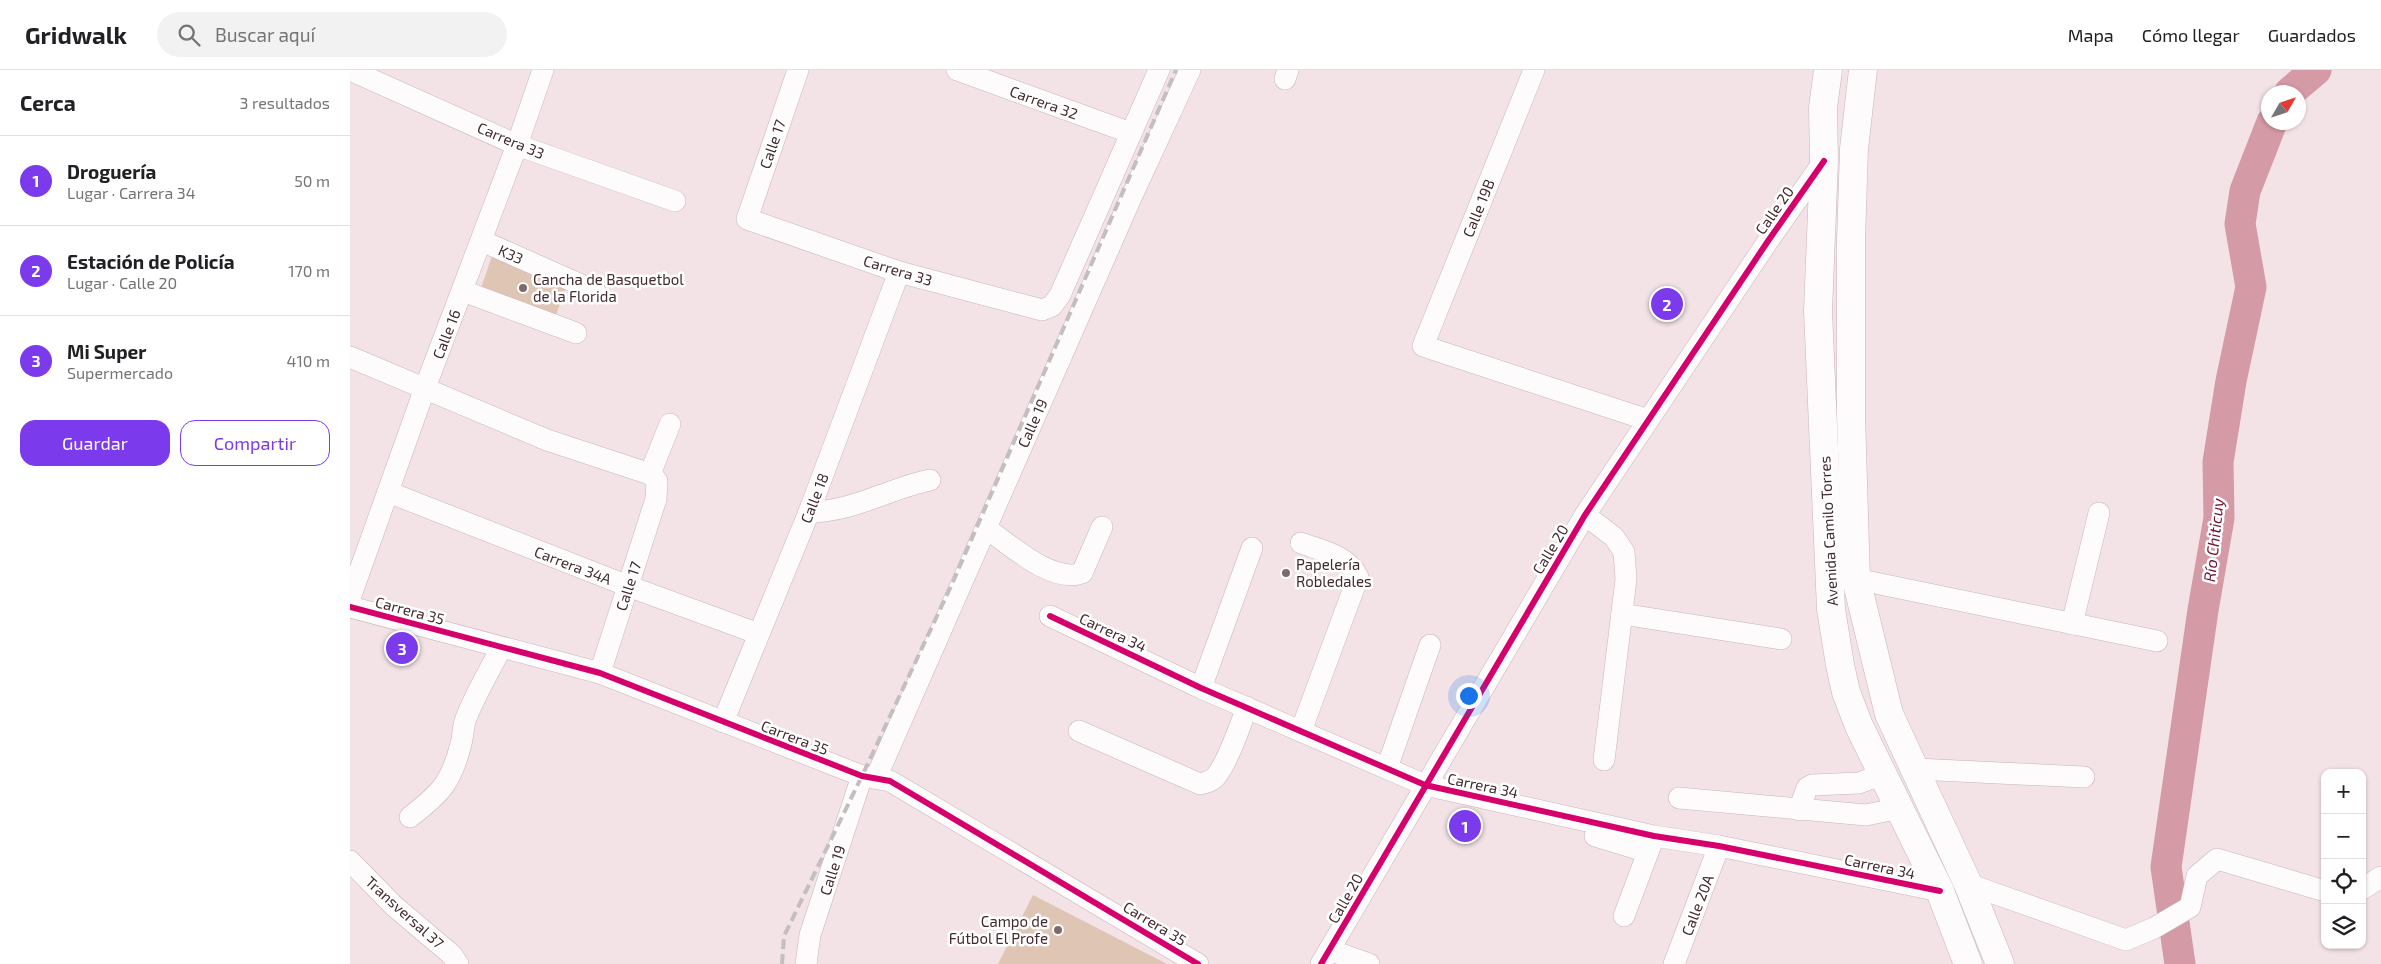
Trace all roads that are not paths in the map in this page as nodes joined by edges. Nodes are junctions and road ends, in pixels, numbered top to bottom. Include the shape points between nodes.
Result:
1 (350, 70) edge
2 (543, 70) edge
3 (798, 70) edge
4 (957, 70) edge
5 (1159, 70) edge
6 (1190, 70) edge
7 (1534, 70) edge
8 (1828, 70) edge
9 (1863, 70) edge
10 (381, 76) edge
11 (1131, 133) junction
12 (517, 145) junction
13 (1824, 162) junction
14 (675, 201) dead end
15 (747, 219) joint
16 (482, 241) junction
17 (900, 272) junction
18 (463, 291) junction
19 (595, 291) dead end
20 (576, 333) dead end
21 (350, 357) edge
22 (425, 388) junction
23 (1648, 420) junction
24 (670, 424) dead end
25 (650, 474) junction
26 (930, 480) dead end
27 (388, 492) junction
28 (809, 512) junction
29 (2099, 513) dead end
30 (1585, 515) junction
31 (1102, 527) dead end
32 (986, 528) junction
33 (1301, 543) dead end
34 (1252, 548) dead end
35 (1856, 579) junction
36 (628, 586) junction
37 (350, 598) edge
38 (350, 607) edge
39 (1622, 614) junction
40 (1050, 616) dead end
41 (2072, 624) junction
42 (758, 634) junction
43 (1780, 639) dead end
44 (2157, 641) dead end
45 (1430, 645) dead end
46 (501, 648) junction
47 (600, 673) junction
48 (1201, 688) junction
49 (1247, 707) junction
50 (723, 722) junction
51 (1078, 730) dead end
52 (1301, 730) junction
53 (1604, 760) dead end
54 (1387, 768) junction
55 (1916, 769) junction
56 (1883, 774) junction
57 (869, 777) junction
58 (2084, 777) dead end
59 (1425, 785) junction
60 (1679, 798) dead end
61 (1900, 808) junction
62 (1799, 810) junction
63 (410, 817) dead end
64 (1651, 844) junction
65 (1720, 846) junction
66 (350, 861) edge
67 (2381, 877) edge
68 (1968, 884) junction
69 (2366, 886) edge
70 (2321, 890) edge
71 (1940, 891) junction
72 (1624, 916) dead end
73 (1325, 957) edge
74 (458, 964) edge
75 (806, 964) edge
76 (1198, 964) edge
77 (1368, 964) edge
78 (1674, 964) edge
79 (1968, 964) edge
80 (2000, 964) edge

1 - 10 street, Carrera 33
2 - 12 street, Calle 16
3 - 15 street, Calle 17
4 - 11 street, Carrera 32
5 - 11 street
6 - 32 street, Calle 19
7 - 23 street, Calle 19B via 1423,346
8 - 13 main road, Avenida Camilo Torres via 1823,108
9 - 35 main road, Avenida Camilo Torres via 1854,149 1851,240 1851,416
10 - 12 street, Carrera 33
11 - 17 street, Carrera 33 via 1060,295 1052,306 1042,310
12 - 14 street, Carrera 33
12 - 16 street, Calle 16
13 - 23 street, Calle 20
13 - 56 main road, Avenida Camilo Torres via 1818,311 1831,609 1846,692
15 - 17 street, Carrera 33
16 - 18 street, Calle 16
16 - 19 street, K33
17 - 28 street, Calle 18
18 - 20 street
18 - 22 street, Calle 16
21 - 22 street
22 - 25 street via 547,440
22 - 27 street, Calle 16
23 - 30 street, Calle 20
24 - 25 street
25 - 36 street, Calle 17 via 656,481 656,499
26 - 28 street via 831,512
27 - 36 street, Carrera 34A
27 - 37 street, Calle 16
28 - 42 street, Calle 18
29 - 41 street
30 - 39 street via 1614,537 1624,552 1626,578
30 - 59 street, Calle 20
31 - 32 street via 1082,573 1066,576 1031,560
32 - 57 street, Calle 19
33 - 52 street via 1344,560 1358,577
34 - 48 street
35 - 41 street
35 - 55 main road, Avenida Camilo Torres via 1890,714
36 - 42 street, Carrera 34A
36 - 47 street, Calle 17
38 - 46 street, Carrera 35
39 - 43 street
39 - 53 street
40 - 48 street, Carrera 34
41 - 44 street
42 - 50 street, Calle 18
45 - 54 street
46 - 47 street, Carrera 35
46 - 63 street via 464,723 456,764 448,783 435,798
47 - 50 street, Carrera 35
48 - 49 street, Carrera 34
49 - 51 street via 1217,775 1210,782 1200,784
49 - 52 street, Carrera 34
50 - 57 street, Carrera 35
52 - 54 street, Carrera 34
54 - 59 street, Carrera 34
55 - 58 street
55 - 68 main road, Avenida Camilo Torres
56 - 61 main road, Avenida Camilo Torres
56 - 62 street via 1859,783 1812,785 1807,788
57 - 75 street, Calle 19 via 810,935
57 - 76 street, Carrera 35 via 890,781
59 - 64 street, Carrera 34 via 1564,816
59 - 73 street, Calle 20
60 - 62 street
61 - 62 street via 1866,816
61 - 71 main road, Avenida Camilo Torres
64 - 65 street, Carrera 34
64 - 72 street
65 - 71 street, Carrera 34
65 - 78 street, Calle 20A
66 - 74 street, Transversal 37
67 - 69 street
68 - 70 street via 2126,940 2190,907 2197,876 2217,859
68 - 80 main road, Avenida Camilo Torres
71 - 79 main road, Avenida Camilo Torres
73 - 77 street

